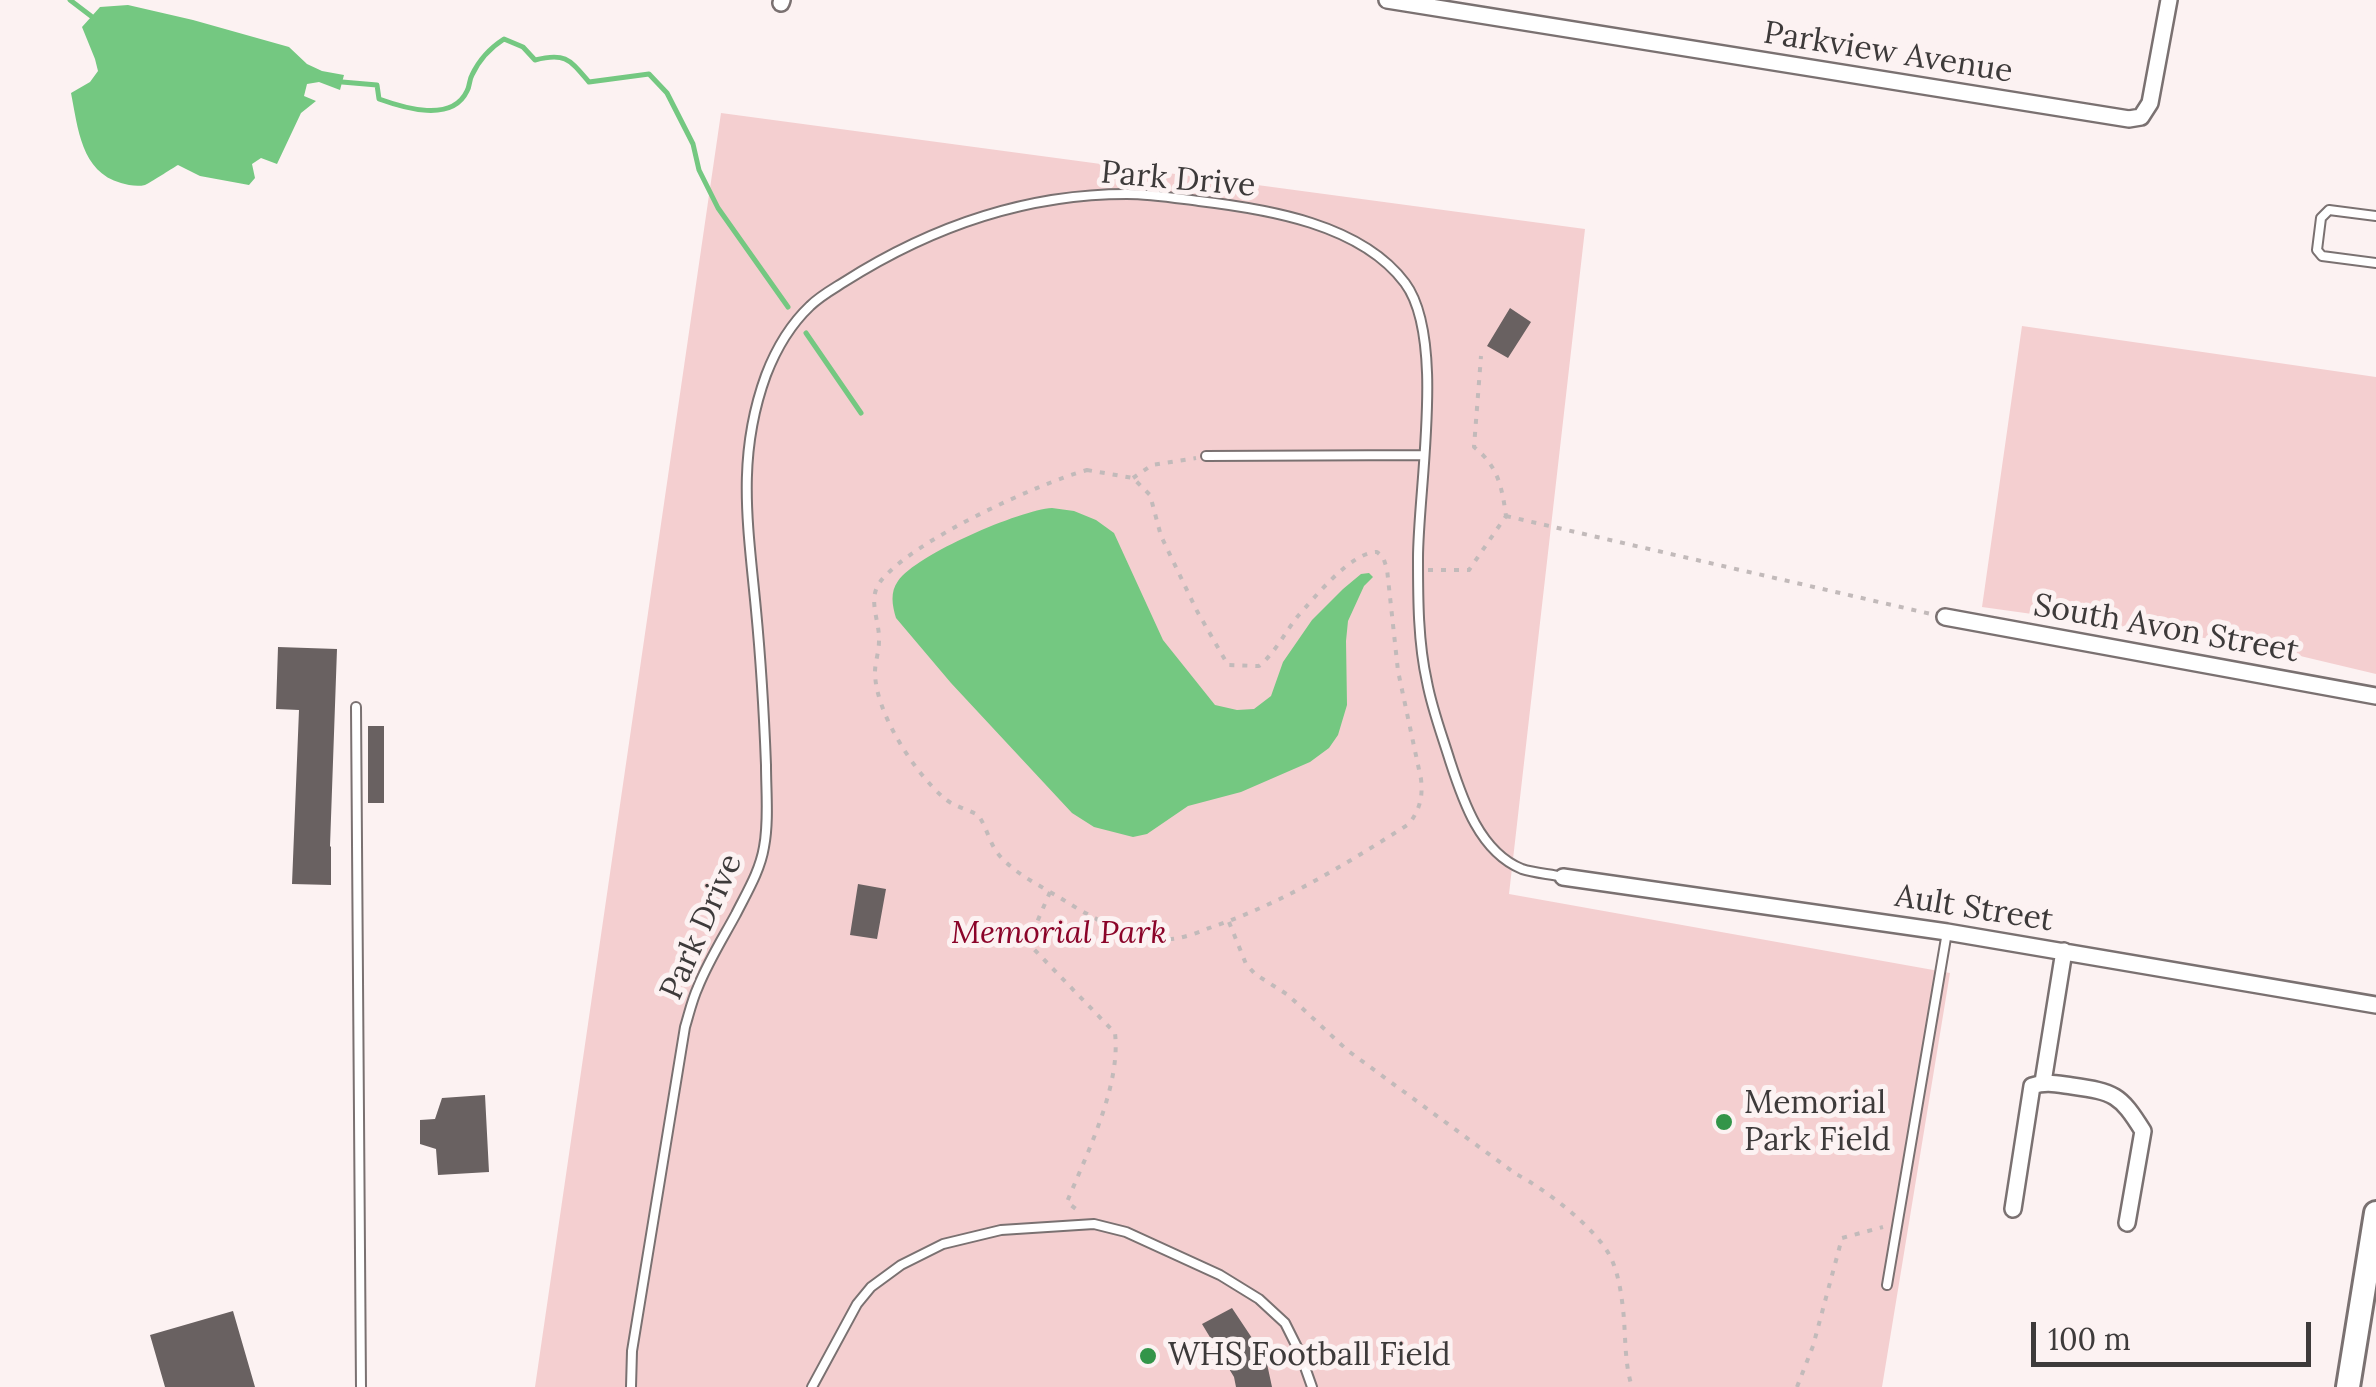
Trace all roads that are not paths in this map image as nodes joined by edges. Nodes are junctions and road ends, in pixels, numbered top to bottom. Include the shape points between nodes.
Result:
1 (1388, 0) edge
2 (2169, 0) edge
3 (2376, 216) edge
4 (2376, 264) edge
5 (1424, 455) junction
6 (1206, 456) road end
7 (1946, 617) road end
8 (2376, 696) edge
9 (356, 707) dead end
10 (1563, 877) joint
11 (1947, 932) junction
12 (2064, 952) junction
13 (2376, 1005) edge
14 (2043, 1082) junction
15 (2013, 1209) dead end
16 (2376, 1212) edge
17 (2127, 1222) dead end
18 (1887, 1285) dead end
19 (361, 1387) edge
20 (631, 1387) edge
21 (812, 1387) edge
22 (1312, 1387) edge
23 (2348, 1387) edge

1 - 2 street, Parkview Avenue via 2129,120 2150,103
3 - 4 lane via 2329,210 2321,218 2317,250
5 - 6 lane
5 - 10 lane, Park Drive via 1418,570 1426,680 1460,792 1491,850 1522,869
5 - 20 lane, Park Drive via 1425,343 1406,284 1382,259 1326,228 1215,202 1129,194 1010,208 928,236 872,265 812,304 792,327 762,387 746,460 764,692 765,844 684,1026
7 - 8 street, South Avon Street
9 - 19 lane
10 - 11 street, Ault Street
11 - 12 street, Ault Street
11 - 18 lane
12 - 13 street, Ault Street
12 - 14 street
14 - 15 street via 2032,1086
14 - 17 street via 2108,1091 2128,1106 2143,1131
16 - 23 main road
21 - 22 lane via 856,1304 901,1265 943,1244 1000,1230 1094,1224 1126,1232 1259,1299 1285,1324

